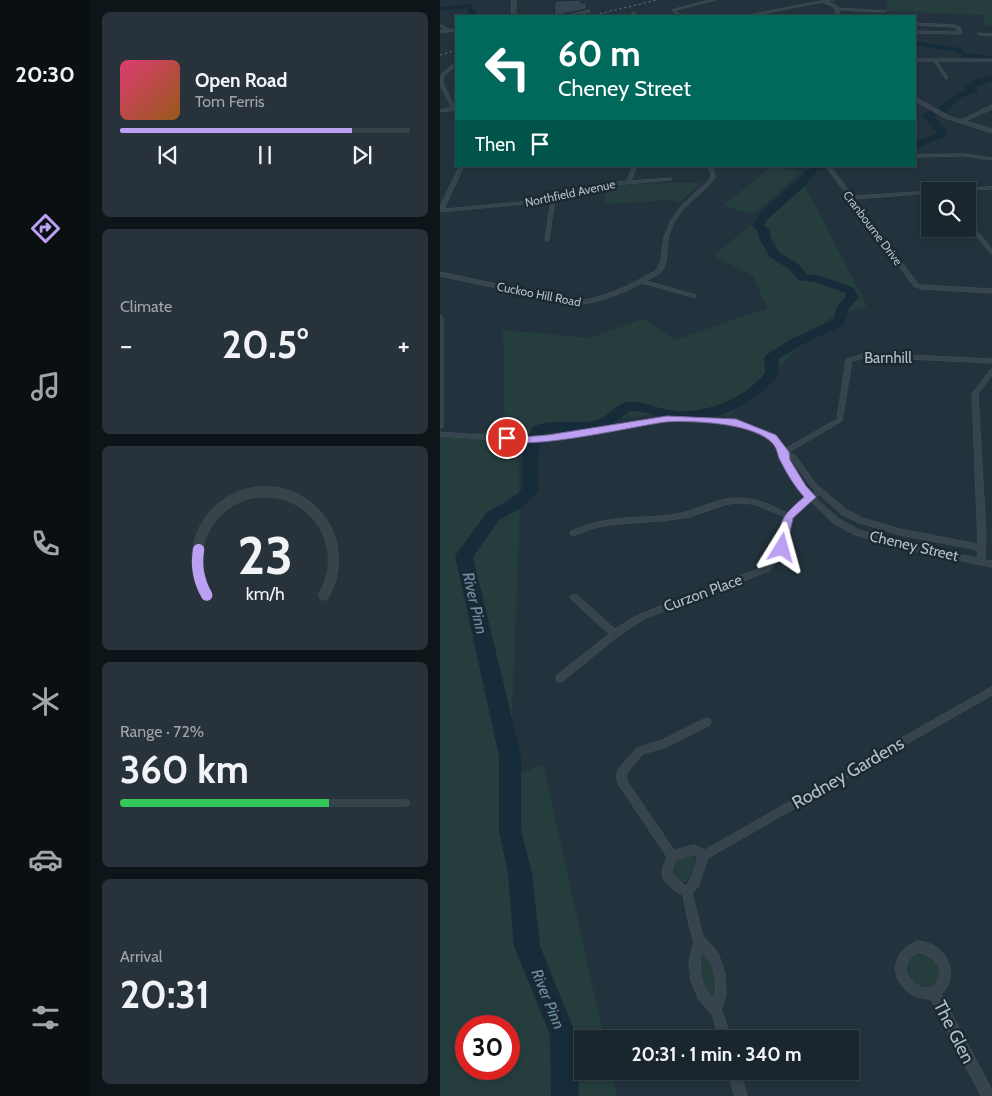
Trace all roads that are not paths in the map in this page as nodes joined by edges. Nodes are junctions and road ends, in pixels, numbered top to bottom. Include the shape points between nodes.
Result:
1 (514, 0) edge
2 (714, 0) edge
3 (832, 0) edge
4 (825, 2) junction
5 (837, 9) junction
6 (589, 11) dead end
7 (884, 11) dead end
8 (514, 15) edge
9 (572, 15) edge
10 (679, 15) edge
11 (766, 15) edge
12 (838, 15) edge
13 (916, 24) edge
14 (440, 26) edge
15 (448, 30) junction
16 (455, 30) edge
17 (440, 32) edge
18 (916, 32) edge
19 (979, 34) dead end
20 (992, 35) edge
21 (916, 60) edge
22 (935, 60) junction
23 (992, 60) edge
24 (455, 65) edge
25 (946, 78) dead end
26 (441, 87) edge
27 (916, 100) edge
28 (992, 107) edge
29 (454, 109) edge
30 (440, 112) edge
31 (960, 122) junction
32 (992, 131) edge
33 (916, 156) edge
34 (992, 159) edge
35 (462, 167) edge
36 (635, 167) edge
37 (711, 167) edge
38 (828, 167) edge
39 (670, 179) dead end
40 (629, 181) junction
41 (992, 188) edge
42 (976, 189) edge
43 (921, 193) edge
44 (553, 198) junction
45 (851, 198) junction
46 (440, 210) edge
47 (976, 233) edge
48 (547, 240) dead end
49 (992, 252) edge
50 (440, 274) edge
51 (641, 281) junction
52 (992, 291) edge
53 (694, 296) dead end
54 (440, 317) edge
55 (992, 361) edge
56 (992, 370) edge
57 (440, 427) edge
58 (440, 434) edge
59 (784, 452) junction
60 (820, 492) junction
61 (811, 497) junction
62 (788, 516) junction
63 (574, 533) dead end
64 (982, 548) junction
65 (981, 561) junction
66 (992, 564) edge
67 (574, 597) dead end
68 (615, 634) junction
69 (560, 678) dead end
70 (992, 691) edge
71 (707, 722) dead end
72 (704, 855) junction
73 (672, 856) junction
74 (687, 892) junction
75 (700, 941) junction
76 (934, 993) junction
77 (716, 1009) junction
78 (722, 1030) edge
79 (737, 1080) edge
80 (988, 1095) edge
81 (741, 1096) edge

1 - 8 street
2 - 10 street via 674,10
3 - 4 street
4 - 5 street
4 - 11 street
5 - 7 street
5 - 12 street
6 - 9 street
13 - 18 street via 954,26 960,33
14 - 15 street
15 - 16 street
15 - 17 street
19 - 20 street
21 - 22 street
22 - 23 street
22 - 25 street
24 - 26 street via 442,76
26 - 29 street
27 - 31 street
28 - 31 street
29 - 30 street
31 - 32 street
33 - 34 street via 964,155
35 - 46 street
36 - 40 street
37 - 51 street, Cuckoo Hill Road via 713,177 673,217 659,271
38 - 45 street, Cranbourne Drive
39 - 40 street, Northfield Avenue
40 - 44 street, Northfield Avenue via 603,184
41 - 42 street
43 - 45 street
44 - 46 street, Northfield Avenue
44 - 48 street
45 - 52 street, Cranbourne Drive via 916,285
47 - 49 street
50 - 51 street, Cuckoo Hill Road via 577,303 610,296
51 - 53 street
54 - 57 street
55 - 59 street, Barnhill via 867,355 849,360 840,420
56 - 64 street via 975,394
58 - 59 street, Cheney Street via 522,440 667,419 736,422 772,437
59 - 60 street, Cheney Street via 793,457
59 - 61 street, Cheney Street via 784,460
60 - 61 street
60 - 64 street, Cheney Street via 844,512 860,520 900,532
61 - 62 street
61 - 65 street, Cheney Street via 836,520 856,532 896,545
62 - 63 street via 757,502 731,500 673,518 607,522
62 - 68 street, Curzon Place via 782,548 766,569 655,610
64 - 65 street
65 - 66 street, Cheney Street
67 - 68 street
68 - 69 street, Curzon Place
70 - 72 street, Rodney Gardens
71 - 73 street via 664,744 640,751 622,770 622,782
72 - 73 street via 694,850
72 - 74 street via 694,883
73 - 74 street via 667,875
74 - 75 street
75 - 77 street via 711,952 719,968 721,991
75 - 77 street via 694,956 696,984
76 - 76 street, The Glen via 946,976 943,961 925,946 911,948 902,959 906,982 920,993
76 - 80 street, The Glen
77 - 78 street
79 - 81 street

